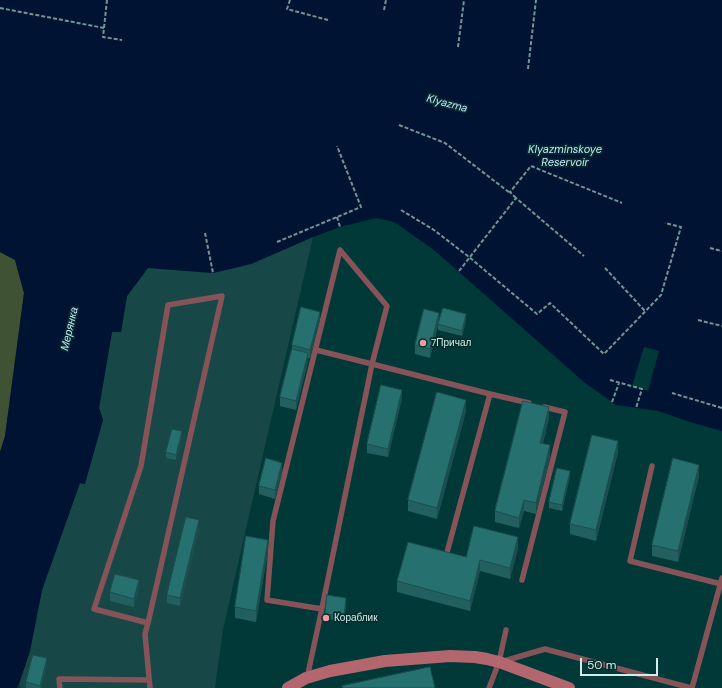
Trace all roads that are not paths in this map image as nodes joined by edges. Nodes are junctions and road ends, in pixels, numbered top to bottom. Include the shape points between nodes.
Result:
1 (316, 350) junction
2 (372, 364) junction
3 (490, 394) junction
4 (652, 466) dead end
5 (446, 556) edge
6 (522, 580) dead end
7 (721, 581) edge
8 (322, 608) junction
9 (148, 623) junction
10 (506, 630) dead end
11 (499, 662) junction
12 (306, 678) junction
13 (149, 680) junction
14 (60, 688) edge
15 (150, 688) edge
16 (288, 688) edge
17 (489, 688) edge
18 (569, 688) edge
19 (692, 688) edge

1 - 2 lane
1 - 2 lane via 340,250 387,306
1 - 8 lane via 273,521 267,600
2 - 3 lane
2 - 8 lane
3 - 5 lane
3 - 6 lane via 565,412
4 - 7 lane via 630,560
7 - 19 lane
8 - 12 lane
9 - 9 lane via 197,405 222,296 168,305 142,466 94,609
9 - 13 lane via 145,634
10 - 11 lane
11 - 12 street via 475,657 450,656 385,661
11 - 17 lane
11 - 18 street
11 - 19 lane via 545,650
12 - 16 street
13 - 14 lane via 60,679
13 - 15 lane

